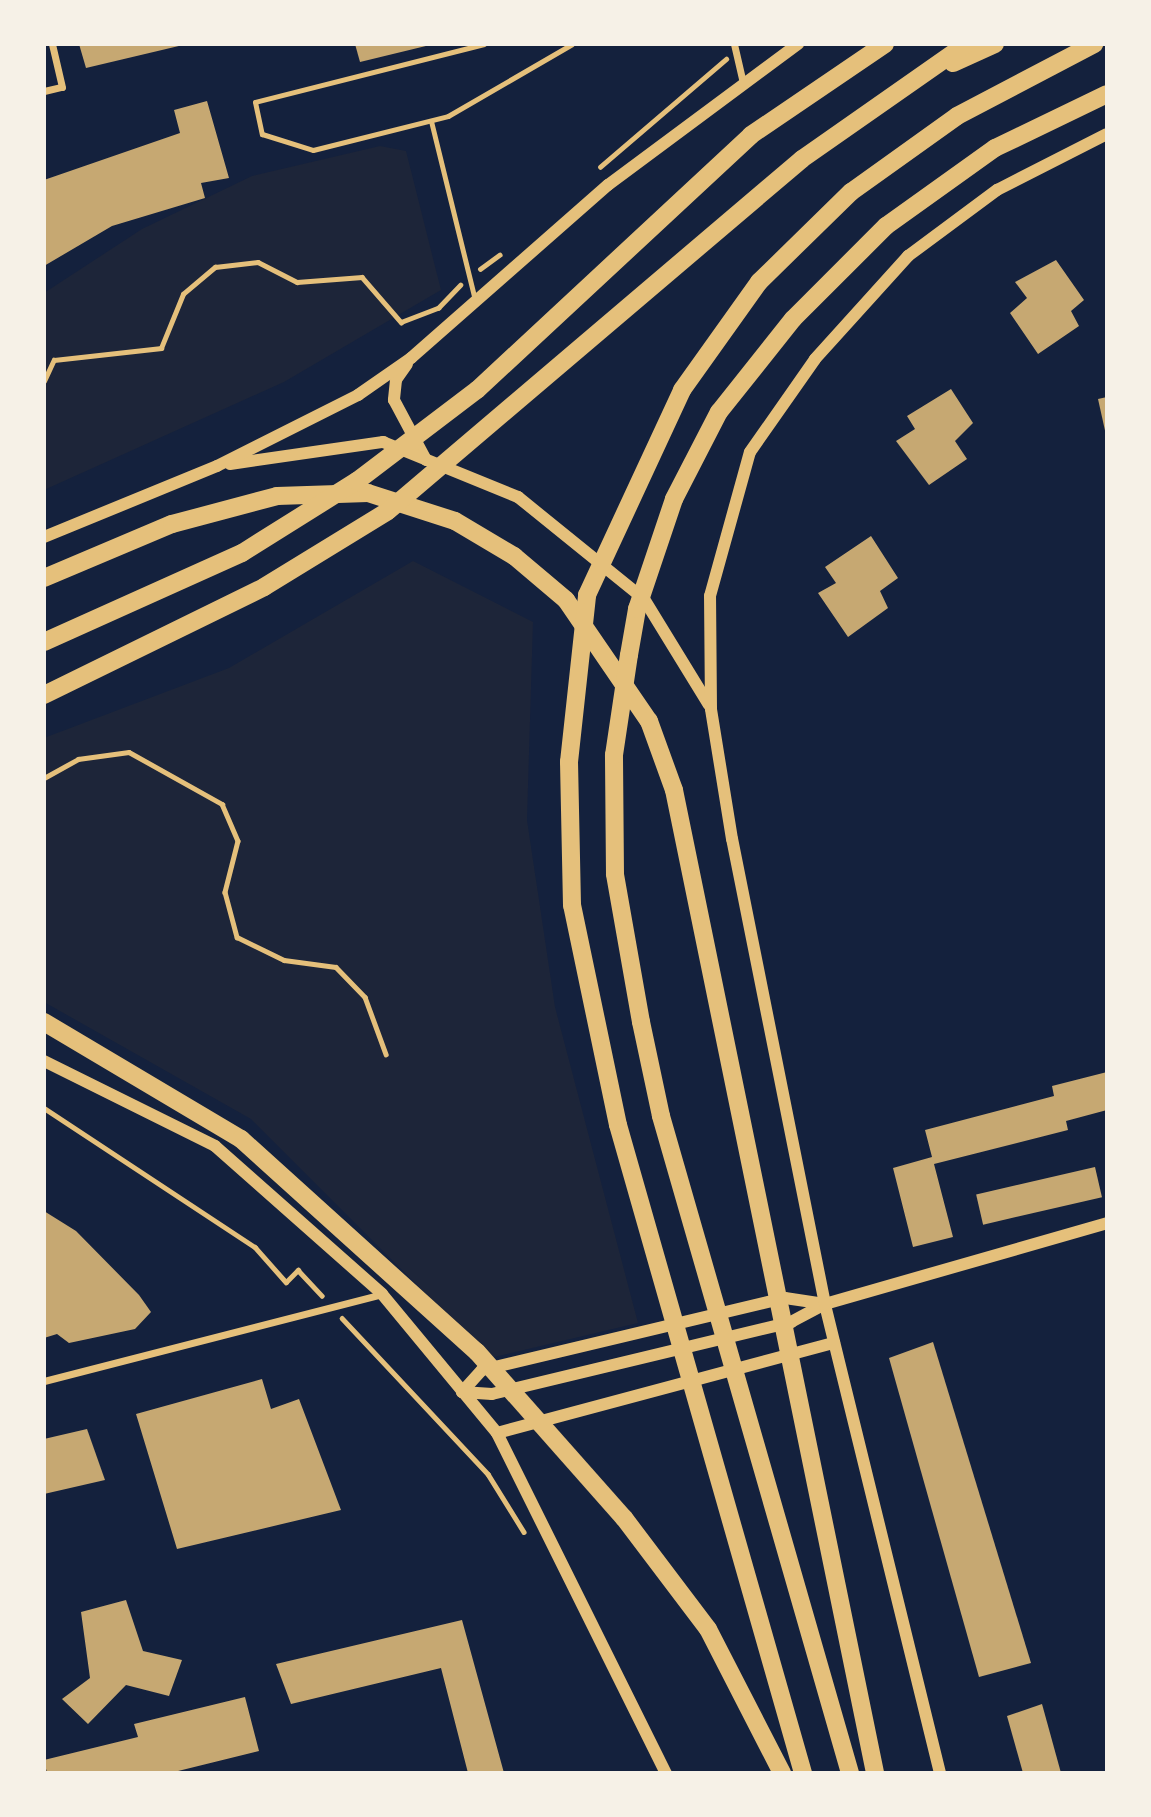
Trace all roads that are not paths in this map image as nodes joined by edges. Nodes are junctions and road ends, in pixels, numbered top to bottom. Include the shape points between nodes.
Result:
1 (52, 44) edge
2 (484, 44) edge
3 (572, 44) edge
4 (734, 44) edge
5 (798, 44) edge
6 (884, 44) edge
7 (966, 44) edge
8 (995, 44) edge
9 (1094, 44) edge
10 (743, 80) junction
11 (902, 85) junction
12 (44, 91) edge
13 (1107, 94) edge
14 (431, 121) junction
15 (1107, 134) edge
16 (476, 303) junction
17 (411, 358) junction
18 (426, 460) junction
19 (217, 466) junction
20 (44, 537) edge
21 (44, 578) edge
22 (44, 642) edge
23 (44, 695) edge
24 (711, 709) junction
25 (44, 1022) edge
26 (44, 1060) edge
27 (1107, 1223) edge
28 (382, 1294) junction
29 (825, 1304) junction
30 (834, 1343) junction
31 (44, 1381) edge
32 (462, 1392) junction
33 (497, 1433) junction
34 (666, 1773) edge
35 (782, 1773) edge
36 (803, 1773) edge
37 (850, 1773) edge
38 (875, 1773) edge
39 (940, 1773) edge

1 - 12 street via 62,87
2 - 14 lane via 256,102 262,134 313,150
3 - 14 lane
4 - 10 street
5 - 10 street
6 - 22 highway via 751,135 477,390 357,481 242,553
7 - 11 highway
8 - 11 highway
9 - 36 highway via 957,116 851,191 759,282 682,390 587,595 569,762 572,905 618,1125
10 - 16 street via 608,185
11 - 23 highway via 802,159 388,511 264,587
13 - 37 highway via 995,148 886,226 793,319 719,412 674,499 637,609 614,755 615,874 661,1116
14 - 16 lane
15 - 24 street via 997,190 908,256 815,359 750,452 710,596
16 - 17 street
17 - 18 street via 396,380 394,400
17 - 19 street via 358,395
18 - 19 street via 383,442
18 - 24 street via 519,497 627,581 656,613
19 - 20 street
21 - 38 highway via 172,524 277,496 368,493 454,521 514,556 566,600 649,721 674,790
24 - 29 street
25 - 35 highway via 241,1139 477,1352 556,1440 708,1629
26 - 28 street via 215,1146
27 - 29 street
28 - 31 street
28 - 32 street
29 - 30 street
29 - 32 street via 791,1322 492,1394
29 - 32 street via 785,1298 482,1370
30 - 33 street
30 - 39 street
32 - 33 street
33 - 34 street

